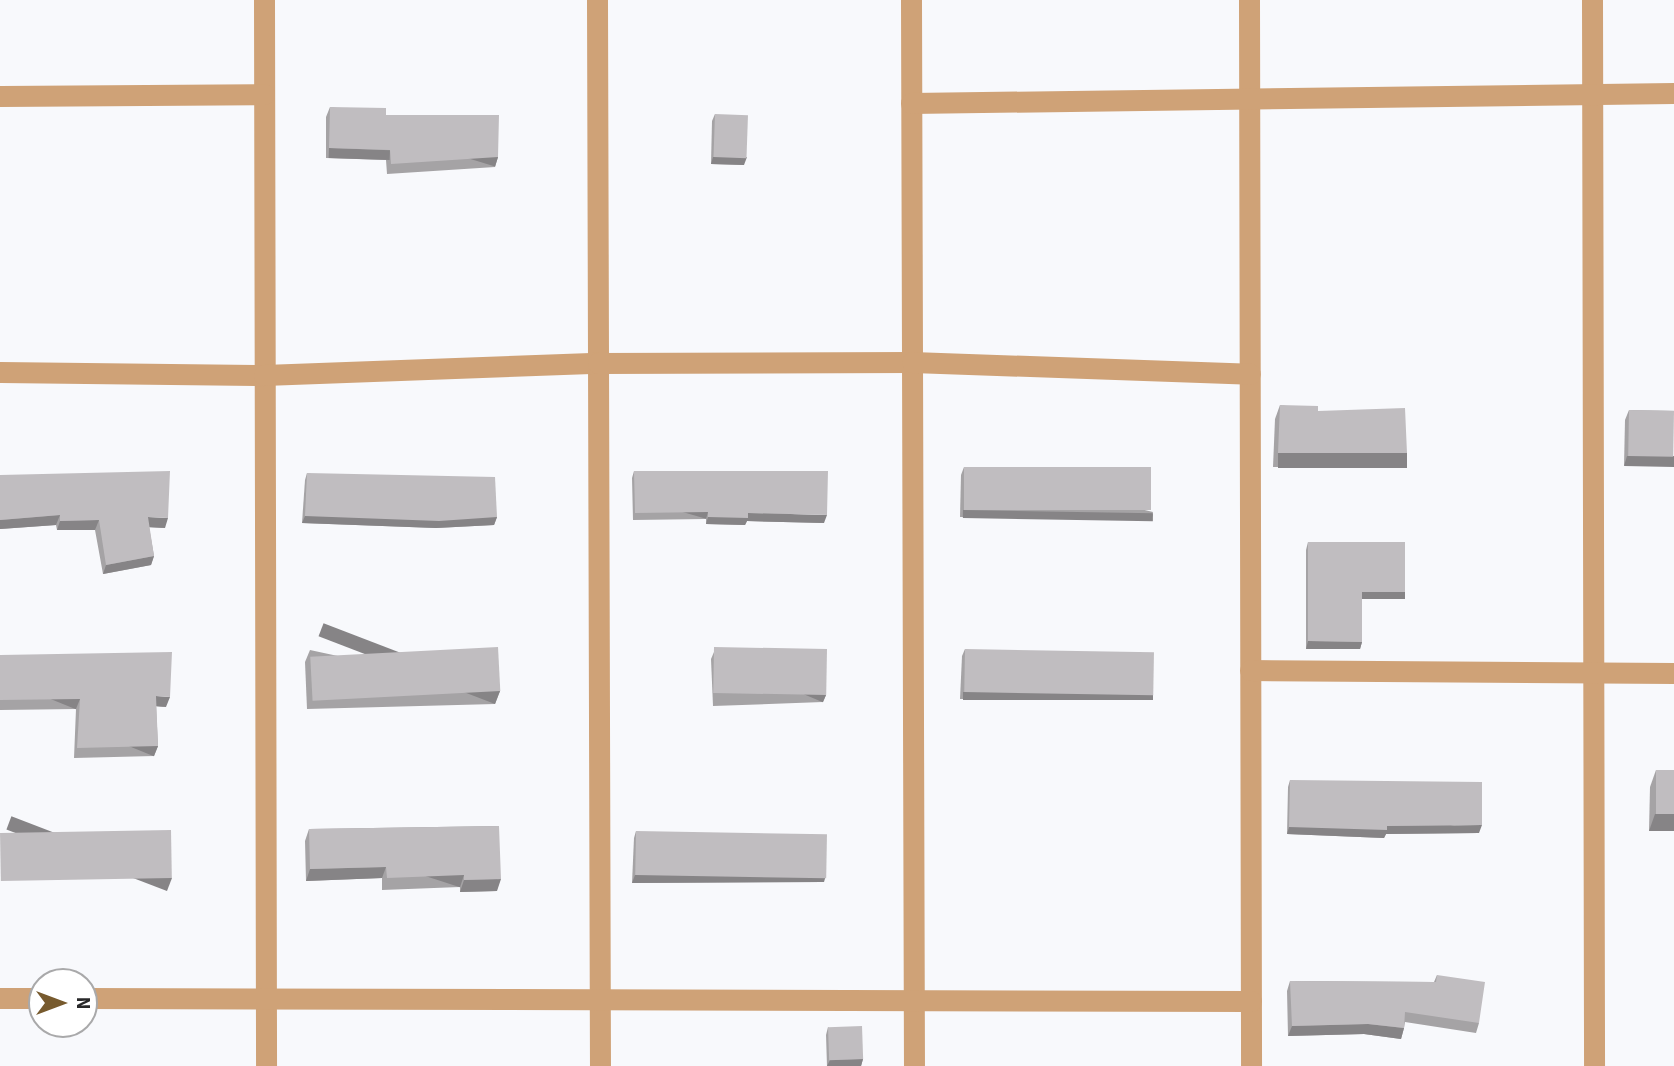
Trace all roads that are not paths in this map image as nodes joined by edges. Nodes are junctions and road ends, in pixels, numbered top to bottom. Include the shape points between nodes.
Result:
1 (264, 0) edge
2 (597, 0) edge
3 (911, 0) edge
4 (1249, 0) edge
5 (1592, 0) edge
6 (1674, 93) edge
7 (264, 94) junction
8 (1592, 94) junction
9 (0, 96) edge
10 (1249, 98) junction
11 (911, 103) junction
12 (912, 362) junction
13 (598, 363) junction
14 (0, 372) edge
15 (1250, 374) junction
16 (264, 375) junction
17 (1250, 670) junction
18 (1593, 672) junction
19 (1674, 673) edge
20 (0, 998) edge
21 (28, 998) edge
22 (98, 998) edge
23 (266, 998) junction
24 (600, 999) junction
25 (914, 1000) junction
26 (1251, 1001) junction
27 (266, 1066) edge
28 (600, 1066) edge
29 (914, 1066) edge
30 (1251, 1066) edge
31 (1594, 1066) edge

1 - 7 street
2 - 13 street
3 - 11 street
4 - 10 street
5 - 8 street
6 - 8 street
7 - 9 street
7 - 16 street
8 - 10 street
8 - 18 street
10 - 11 street
10 - 15 street
11 - 12 street
12 - 13 street
12 - 15 street
12 - 25 street
13 - 16 street
13 - 24 street
14 - 16 street
15 - 17 street
16 - 23 street
17 - 18 street
17 - 26 street
18 - 19 street
18 - 31 street
20 - 21 street
22 - 23 street
23 - 24 street
23 - 27 street
24 - 25 street
24 - 28 street
25 - 26 street
25 - 29 street
26 - 30 street

